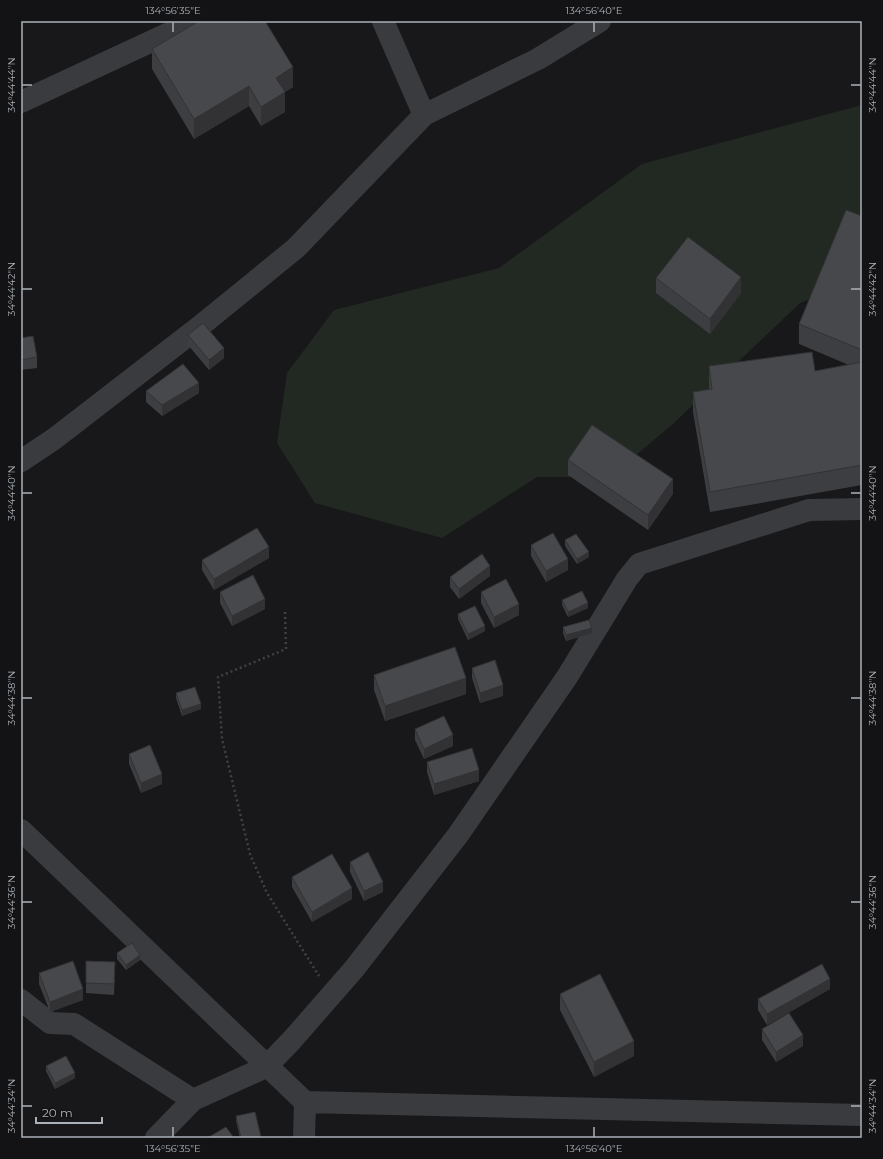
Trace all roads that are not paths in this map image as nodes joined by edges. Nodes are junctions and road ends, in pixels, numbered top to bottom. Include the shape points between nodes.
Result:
1 (195, 21) edge
2 (383, 21) edge
3 (600, 21) edge
4 (21, 102) edge
5 (424, 115) junction
6 (21, 461) edge
7 (862, 509) edge
8 (21, 830) edge
9 (21, 1000) edge
10 (266, 1067) junction
11 (193, 1100) junction
12 (305, 1102) junction
13 (862, 1115) edge
14 (156, 1138) edge
15 (304, 1138) edge

1 - 4 street
2 - 5 street
3 - 5 street via 538,59
5 - 6 street via 296,248 199,327 54,439
7 - 10 street via 809,510 638,564 568,677 458,834 354,969
8 - 10 street
9 - 11 street via 50,1022 74,1024
10 - 11 street
10 - 12 street
11 - 14 street
12 - 13 street
12 - 15 street

